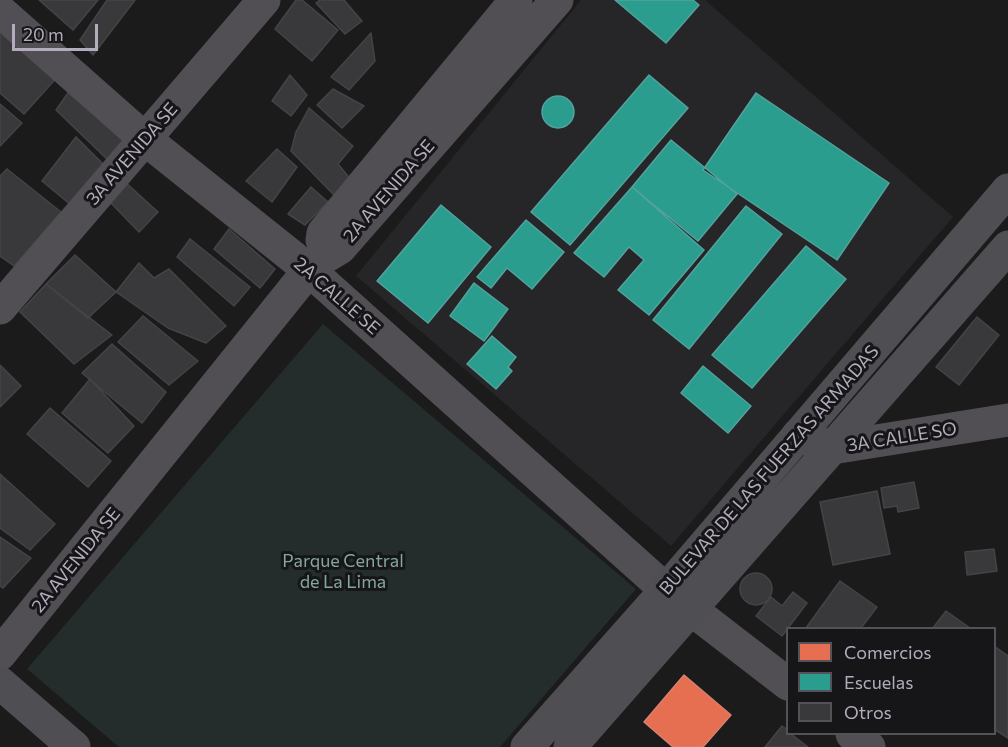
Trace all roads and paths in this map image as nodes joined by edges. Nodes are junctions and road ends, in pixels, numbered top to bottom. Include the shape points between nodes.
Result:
1 (6, 0) edge
2 (264, 0) edge
3 (516, 0) edge
4 (557, 0) edge
5 (0, 9) edge
6 (145, 139) junction
7 (1008, 190) edge
8 (1008, 247) edge
9 (313, 266) junction
10 (0, 308) edge
11 (1008, 420) edge
12 (798, 435) junction
13 (832, 448) junction
14 (666, 590) junction
15 (692, 610) junction
16 (0, 654) edge
17 (786, 682) edge
18 (0, 683) edge
19 (853, 735) edge
20 (74, 747) edge
21 (527, 747) edge
22 (570, 747) edge
23 (869, 747) edge

1 - 5 street
2 - 6 street, 3A AVENIDA SE
3 - 9 street, 2A AVENIDA SE via 323,233
4 - 9 street, 2A AVENIDA SE via 340,248
5 - 6 street, 2A CALLE SE
6 - 9 street, 2A CALLE SE
6 - 10 street, 3A AVENIDA SE
7 - 12 street, BULEVAR DE LAS FUERZAS ARMADAS
8 - 13 street, BULEVAR DE LAS FUERZAS ARMADAS
9 - 14 street, 2A CALLE SE
9 - 16 street, 2A AVENIDA SE
11 - 13 street, 3A CALLE SO
12 - 13 street, 3A CALLE SO
12 - 14 street, BULEVAR DE LAS FUERZAS ARMADAS
13 - 15 street, BULEVAR DE LAS FUERZAS ARMADAS
14 - 15 street, 2A CALLE SE
14 - 21 street, BULEVAR DE LAS FUERZAS ARMADAS
15 - 17 street, 2A CALLE SE
15 - 22 street, BULEVAR DE LAS FUERZAS ARMADAS
18 - 20 street
19 - 23 street

